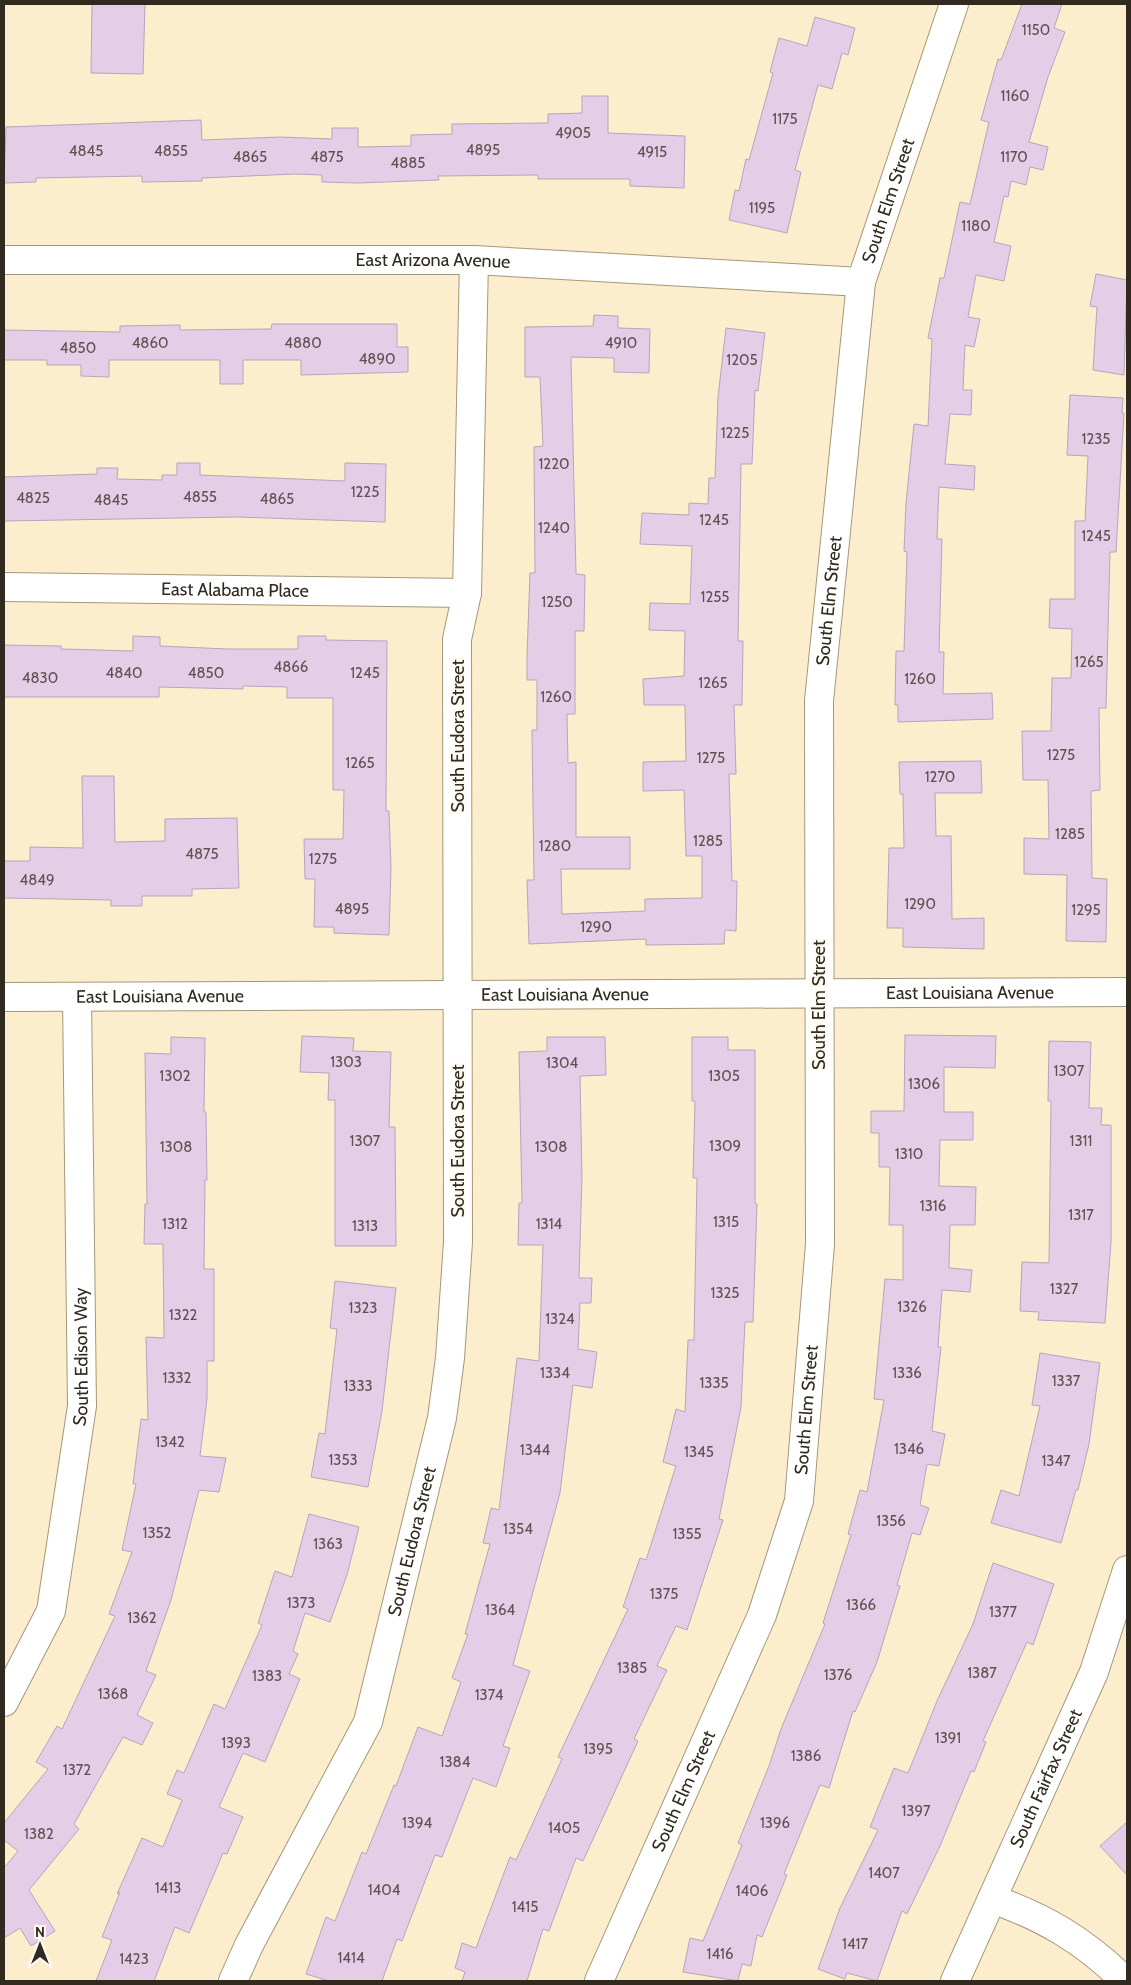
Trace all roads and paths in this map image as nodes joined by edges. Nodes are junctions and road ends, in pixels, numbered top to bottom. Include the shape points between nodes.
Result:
1 (954, 4) edge
2 (4, 260) edge
3 (474, 260) junction
4 (861, 282) junction
5 (4, 587) edge
6 (467, 592) junction
7 (1127, 992) edge
8 (819, 993) junction
9 (458, 995) junction
10 (4, 997) edge
11 (77, 997) junction
12 (1127, 1570) edge
13 (4, 1702) edge
14 (992, 1899) junction
15 (234, 1981) edge
16 (599, 1981) edge
17 (954, 1981) edge
18 (1125, 1981) edge

1 - 4 street, South Elm Street
2 - 3 street, East Arizona Avenue
3 - 4 street, East Arizona Avenue
3 - 6 street, South Eudora Street
4 - 8 street, South Elm Street via 819,701
5 - 6 street, East Alabama Place
6 - 9 street, South Eudora Street via 457,639
7 - 8 street, East Louisiana Avenue
8 - 9 street, East Louisiana Avenue
8 - 16 street, South Elm Street via 820,1244 799,1502 762,1615
9 - 11 street, East Louisiana Avenue
9 - 15 street, South Eudora Street via 458,1242 454,1322 442,1418 368,1722 249,1945
10 - 11 street, East Louisiana Avenue
11 - 13 street, South Edison Way via 82,1406 51,1611
12 - 14 street, South Fairfax Street via 1094,1672
14 - 17 street, South Fairfax Street
14 - 18 street via 1030,1912 1060,1929 1102,1958

